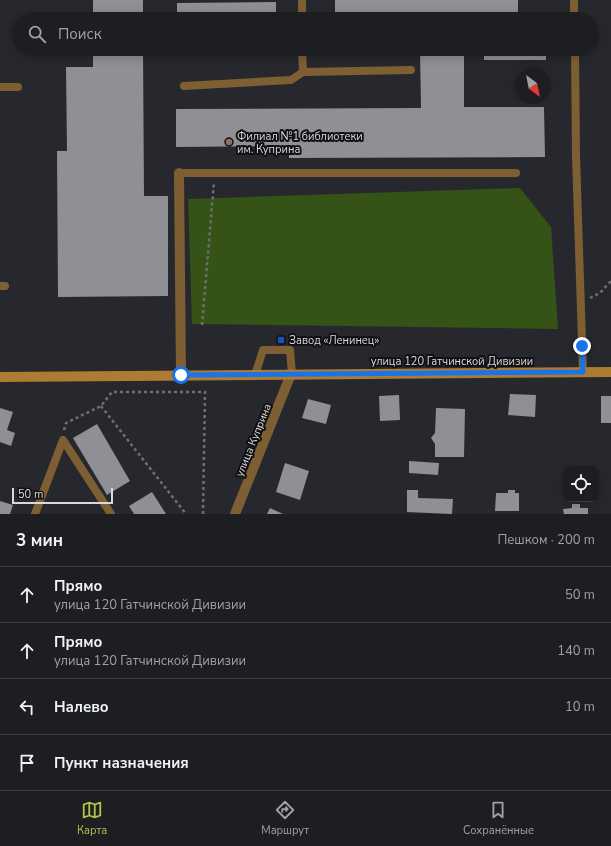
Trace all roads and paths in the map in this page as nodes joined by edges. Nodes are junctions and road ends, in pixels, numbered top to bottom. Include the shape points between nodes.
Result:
1 (302, 0) edge
2 (574, 0) edge
3 (302, 12) edge
4 (574, 12) edge
5 (302, 56) edge
6 (575, 56) edge
7 (410, 70) dead end
8 (302, 72) junction
9 (184, 86) dead end
10 (0, 87) edge
11 (18, 87) dead end
12 (179, 173) joint
13 (215, 173) junction
14 (516, 173) dead end
15 (611, 281) edge
16 (581, 303) junction
17 (202, 325) dead end
18 (583, 372) junction
19 (611, 372) edge
20 (292, 374) junction
21 (181, 375) junction
22 (255, 375) junction
23 (0, 377) edge
24 (101, 406) junction
25 (63, 440) junction
26 (35, 514) edge
27 (111, 514) edge
28 (186, 514) edge
29 (204, 514) edge
30 (235, 514) edge

1 - 3 lane
2 - 4 lane
5 - 8 lane
6 - 16 lane
7 - 8 lane
8 - 9 lane via 291,80
10 - 11 lane
12 - 13 lane
12 - 21 street
13 - 14 lane
13 - 17 path
15 - 16 path via 600,293
16 - 18 lane
18 - 19 main road, улица 120 Гатчинской Дивизии
18 - 20 main road, улица 120 Гатчинской Дивизии
20 - 22 main road, улица 120 Гатчинской Дивизии
20 - 22 lane via 290,350 263,350
20 - 30 street, улица Куприна
21 - 22 main road, улица 120 Гатчинской Дивизии
21 - 23 main road, улица 120 Гатчинской Дивизии
24 - 25 path via 66,423
24 - 28 path
24 - 29 path via 112,392 205,392
25 - 26 lane
25 - 27 lane

